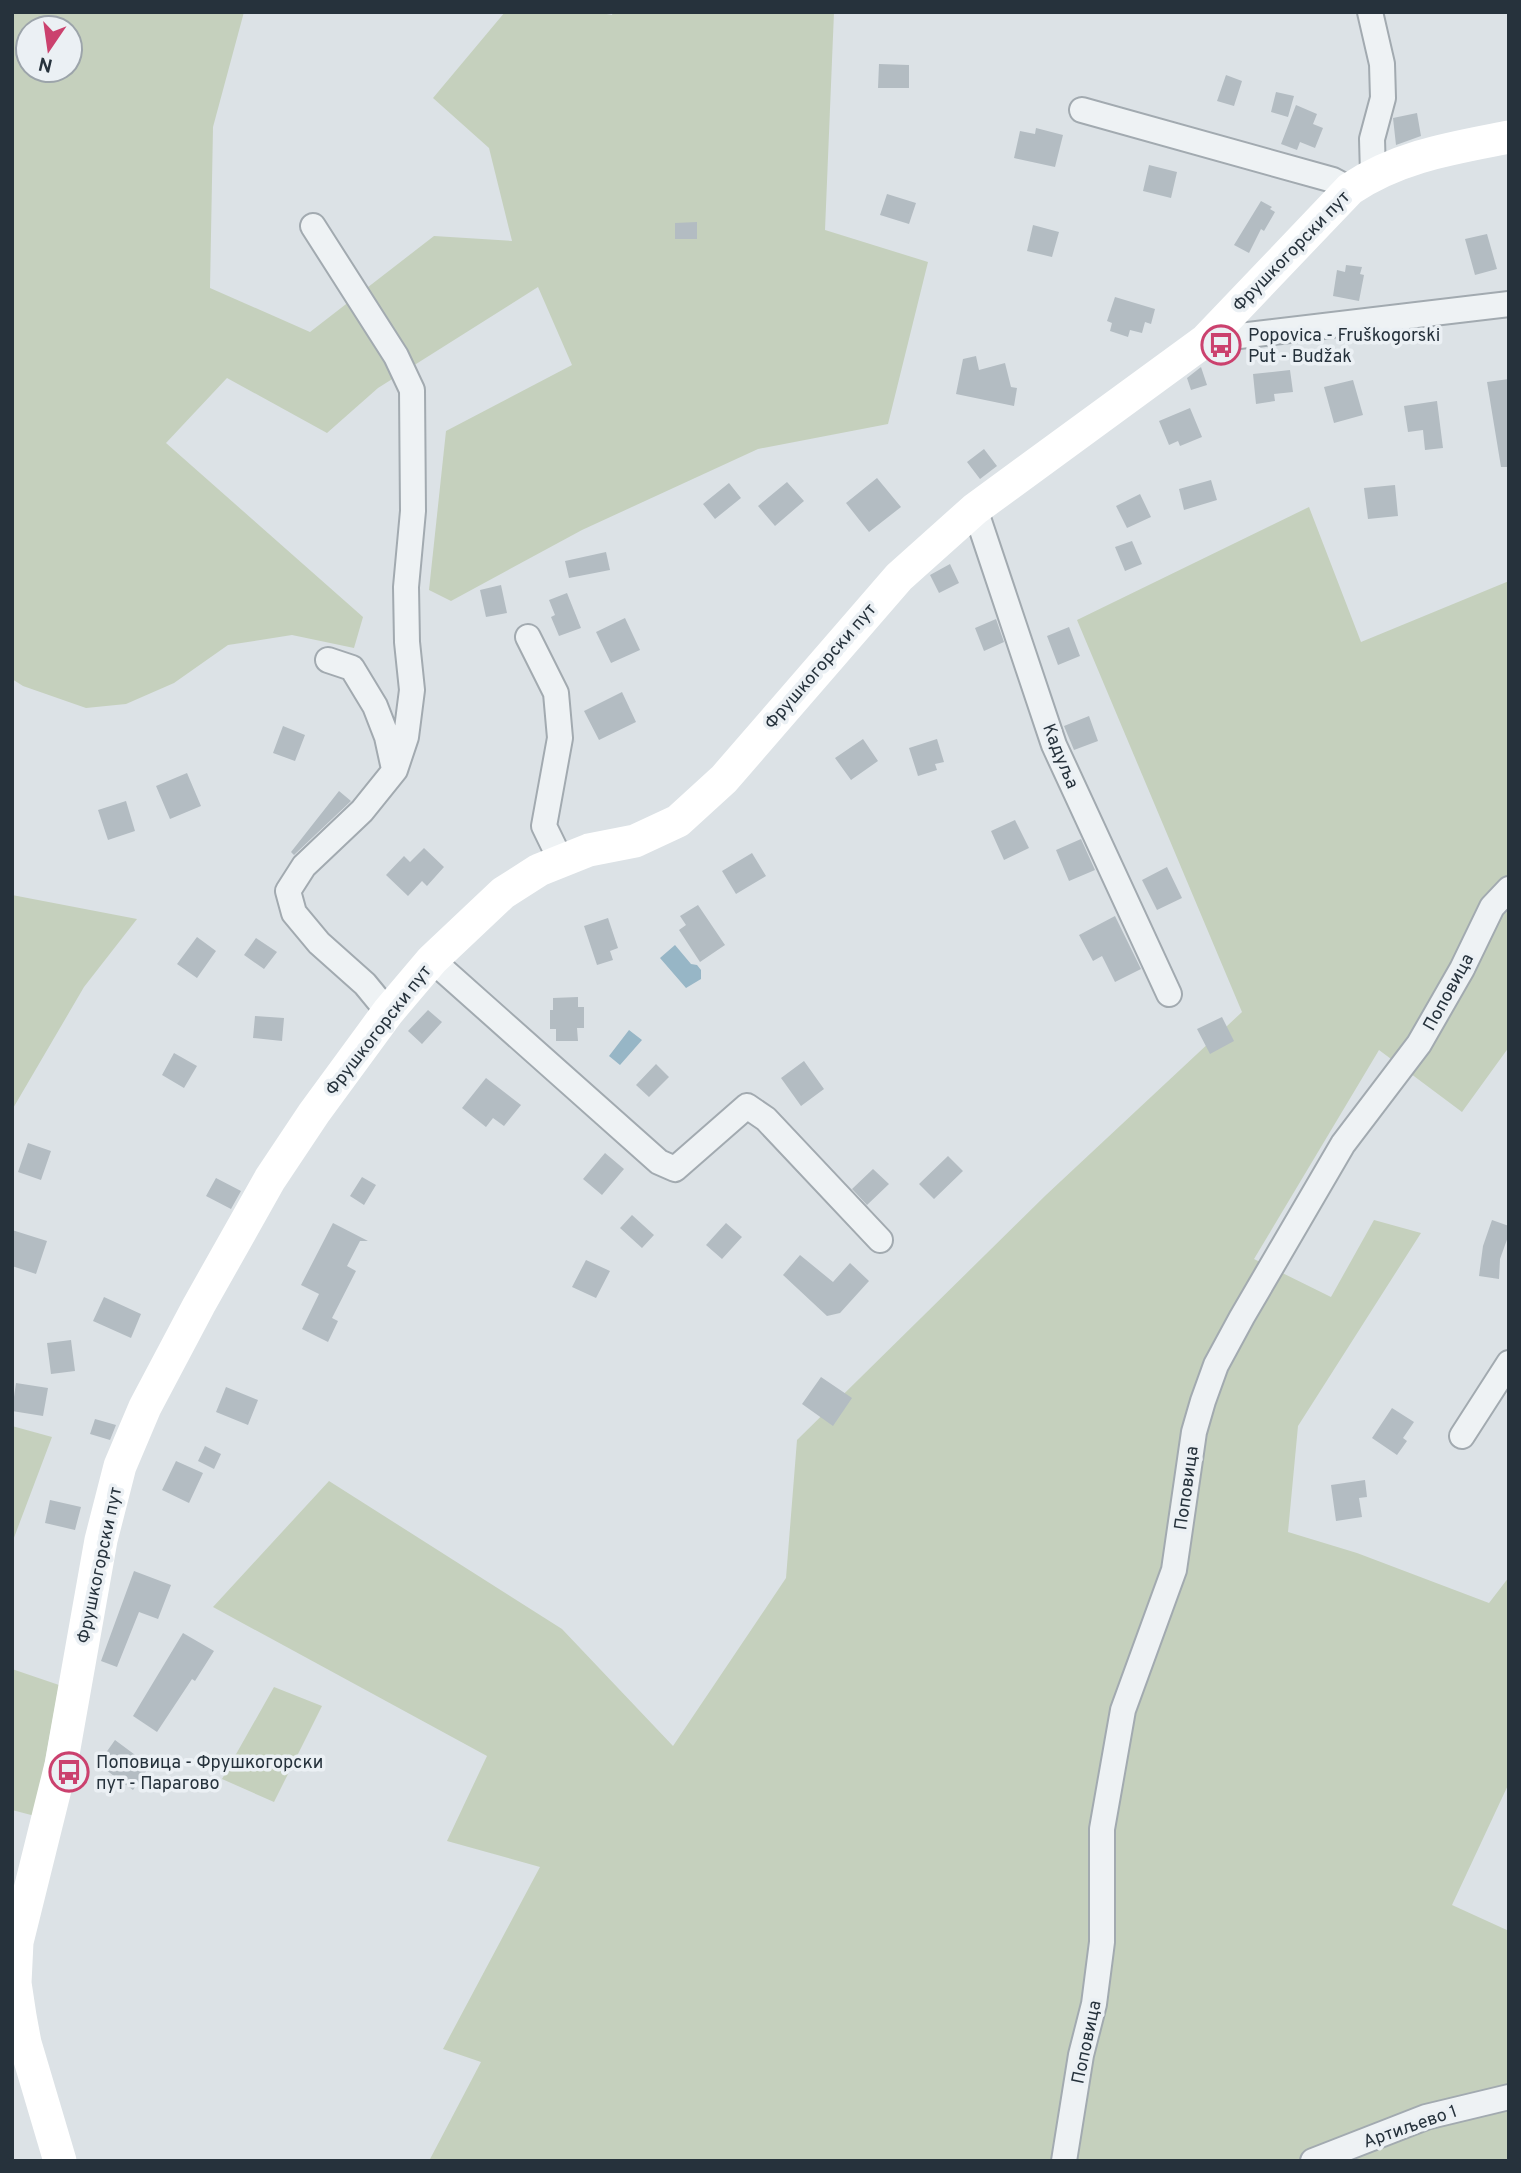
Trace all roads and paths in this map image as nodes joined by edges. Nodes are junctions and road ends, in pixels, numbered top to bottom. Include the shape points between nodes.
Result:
1 (1370, 12) edge
2 (1082, 110) dead end
3 (1509, 137) edge
4 (1362, 181) junction
5 (313, 226) dead end
6 (1509, 304) edge
7 (1206, 340) junction
8 (975, 509) junction
9 (528, 637) dead end
10 (328, 660) dead end
11 (395, 770) junction
12 (561, 861) junction
13 (1509, 889) edge
14 (432, 960) junction
15 (1169, 994) dead end
16 (388, 1012) junction
17 (880, 1240) dead end
18 (1509, 1363) edge
19 (1462, 1436) dead end
20 (15, 1941) edge
21 (1509, 2097) edge
22 (61, 2161) edge
23 (1064, 2161) edge
24 (1313, 2161) edge

1 - 4 street via 1382,64 1383,98
2 - 4 street via 1333,180
3 - 4 street, Фрушкогорски пут via 1425,154
4 - 7 street, Фрушкогорски пут
5 - 11 street via 396,356 412,390 413,511 406,587 412,690 406,737
6 - 7 street
7 - 8 street, Фрушкогорски пут
8 - 12 street, Фрушкогорски пут via 899,577 724,779 678,821 635,841
8 - 15 street, Кадуља via 1054,745
9 - 12 street via 556,693 559,738 544,826
10 - 11 street via 352,668 387,737
11 - 16 street via 362,811 304,866 288,891 294,913 318,943 365,984
12 - 14 street, Фрушкогорски пут via 503,893
13 - 23 street, Поповица via 1492,907 1419,1044 1343,1144 1242,1317 1203,1401 1194,1432 1174,1570 1122,1710 1102,1829 1102,1942
14 - 16 street, Фрушкогорски пут
14 - 17 street via 659,1162 675,1169 747,1106 766,1119
16 - 20 street, Фрушкогорски пут via 270,1179 145,1407 120,1466 101,1540 61,1765
18 - 19 street
20 - 22 street, Фрушкогорски пут via 15,1983 25,2043
21 - 24 street, Артиљево 1 via 1426,2117

